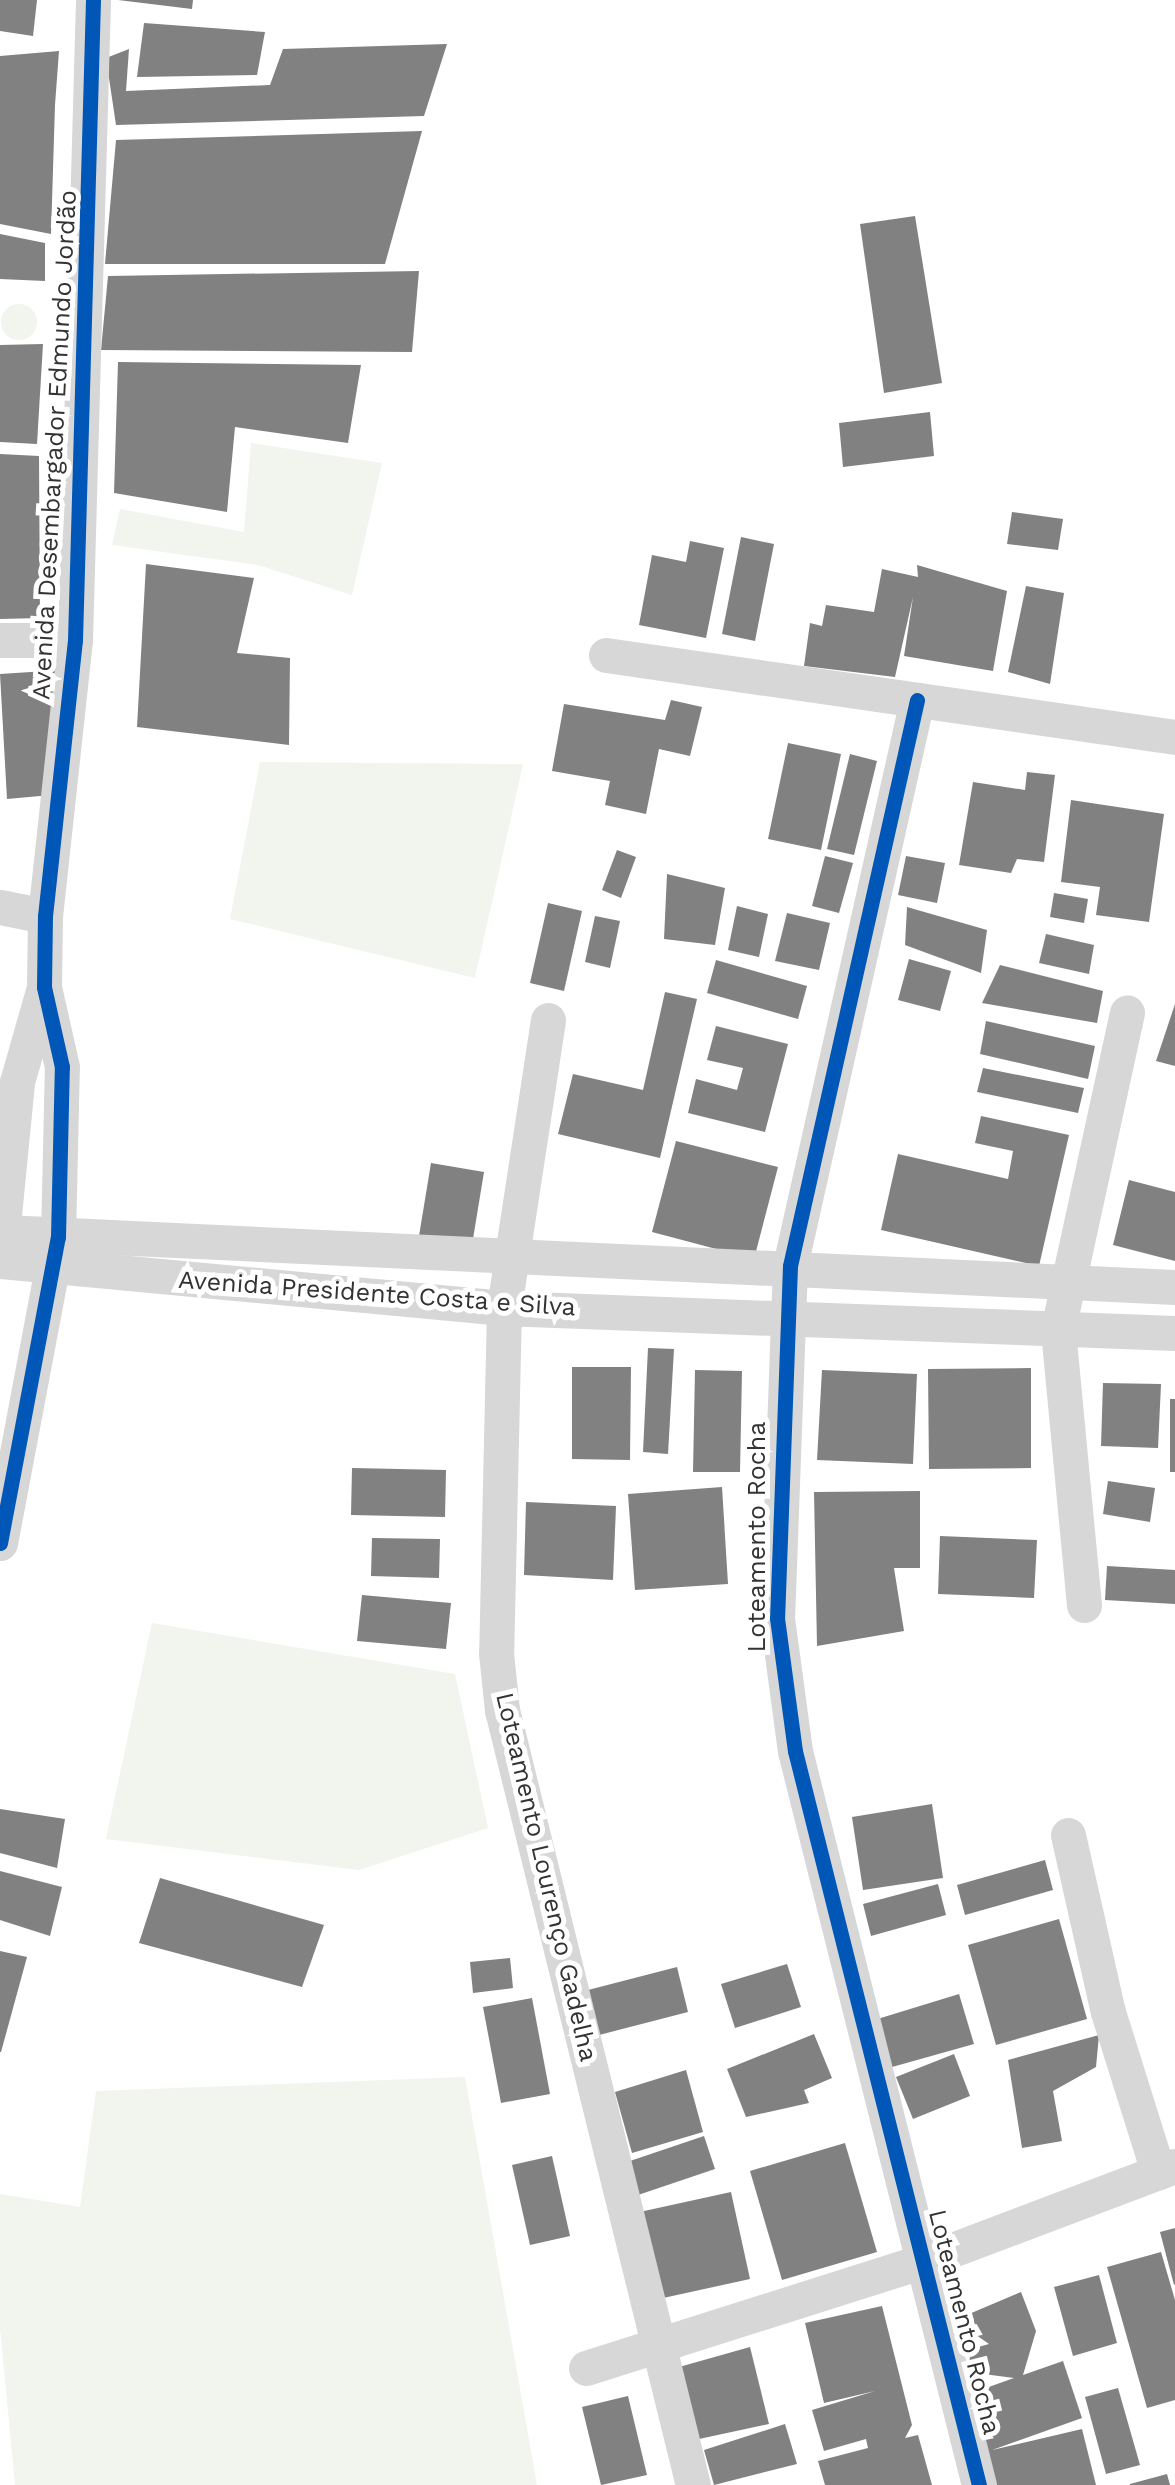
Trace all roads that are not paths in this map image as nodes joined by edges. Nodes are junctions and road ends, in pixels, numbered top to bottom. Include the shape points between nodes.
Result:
1 (93, 0) edge
2 (0, 640) edge
3 (75, 640) junction
4 (606, 655) dead end
5 (917, 700) junction
6 (1175, 737) edge
7 (0, 907) edge
8 (45, 916) junction
9 (44, 987) junction
10 (1127, 1012) dead end
11 (548, 1020) dead end
12 (1, 1251) edge
13 (56, 1253) junction
14 (511, 1256) junction
15 (790, 1266) junction
16 (1064, 1282) junction
17 (1175, 1287) edge
18 (504, 1308) junction
19 (786, 1313) junction
20 (1058, 1330) junction
21 (1175, 1333) edge
22 (0, 1543) edge
23 (1084, 1605) dead end
24 (1068, 1835) dead end
25 (1167, 2169) edge
26 (924, 2261) junction
27 (656, 2345) junction
28 (586, 2368) dead end
29 (693, 2485) edge
30 (980, 2485) edge

1 - 3 street, Avenida Desembargador Edmundo Jordão
2 - 3 street
3 - 8 street, Avenida Desembargador Edmundo Jordão
4 - 5 street
5 - 6 street
5 - 15 street, Loteamento Rocha
7 - 8 street
8 - 9 street, Avenida Desembargador Edmundo Jordão
9 - 12 street via 17,1082
9 - 13 street, Avenida Desembargador Edmundo Jordão via 62,1067
10 - 16 street
11 - 14 street, Loteamento Lourenço Gadelha
12 - 13 street, Avenida Presidente Costa e Silva
13 - 14 street, Avenida Presidente Costa e Silva
13 - 18 street, Avenida Presidente Costa e Silva
13 - 22 street, Avenida Desembargador Edmundo Jordão
14 - 15 street, Avenida Presidente Costa e Silva
14 - 18 street, Loteamento Lourenço Gadelha
15 - 16 street, Avenida Presidente Costa e Silva
15 - 19 street, Loteamento Rocha
16 - 17 street, Avenida Presidente Costa e Silva
16 - 20 street
18 - 19 street, Avenida Presidente Costa e Silva
18 - 27 street, Loteamento Lourenço Gadelha via 494,1614 502,1710
19 - 20 street, Avenida Presidente Costa e Silva
19 - 26 street, Loteamento Rocha via 783,1682
20 - 21 street, Avenida Presidente Costa e Silva
20 - 23 street
24 - 25 street via 1108,2012
25 - 26 street
26 - 27 street
26 - 30 street, Loteamento Rocha
27 - 28 street
27 - 29 street, Loteamento Lourenço Gadelha

